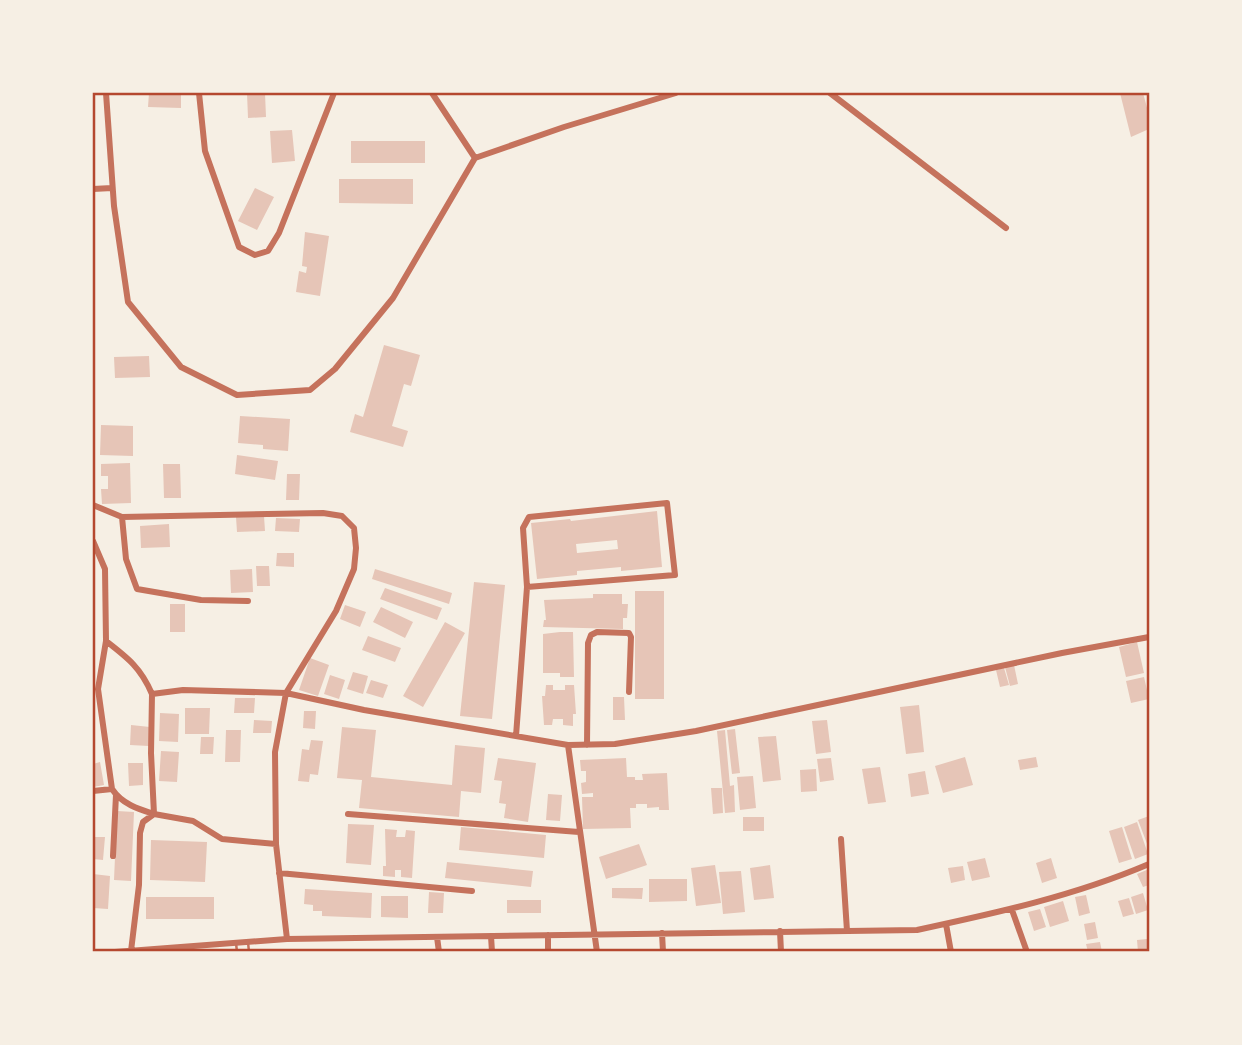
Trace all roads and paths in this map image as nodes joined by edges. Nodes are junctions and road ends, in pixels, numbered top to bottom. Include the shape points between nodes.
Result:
1 (106, 93) edge
2 (200, 93) edge
3 (334, 93) edge
4 (432, 93) edge
5 (676, 93) edge
6 (830, 93) edge
7 (475, 158) junction
8 (113, 188) junction
9 (93, 189) edge
10 (1006, 228) dead end
11 (93, 505) edge
12 (122, 517) junction
13 (93, 541) edge
14 (527, 587) junction
15 (248, 601) dead end
16 (1149, 637) edge
17 (106, 641) junction
18 (629, 692) dead end
19 (286, 693) junction
20 (152, 694) junction
21 (516, 736) junction
22 (587, 744) junction
23 (569, 745) junction
24 (93, 791) edge
25 (114, 792) junction
26 (153, 814) junction
27 (348, 814) dead end
28 (579, 832) junction
29 (841, 839) dead end
30 (276, 844) junction
31 (113, 856) dead end
32 (1149, 864) edge
33 (279, 873) junction
34 (472, 891) dead end
35 (1012, 910) junction
36 (946, 923) junction
37 (846, 930) junction
38 (780, 932) junction
39 (662, 933) junction
40 (596, 934) junction
41 (548, 935) junction
42 (491, 936) junction
43 (438, 937) junction
44 (287, 940) junction
45 (248, 942) junction
46 (236, 943) junction
47 (131, 951) edge
48 (155, 951) edge
49 (115, 952) edge
50 (237, 952) edge
51 (249, 952) edge
52 (439, 952) edge
53 (492, 952) edge
54 (548, 952) edge
55 (597, 952) edge
56 (663, 952) edge
57 (781, 952) edge
58 (951, 952) edge
59 (1027, 952) edge

1 - 8 street
2 - 3 street via 205,151 239,247 254,255 268,251 279,233
4 - 7 street
5 - 7 street
6 - 10 street
7 - 8 street via 393,298 335,369 310,390 237,395 181,367 128,302
8 - 9 street
11 - 12 street
12 - 15 street via 126,559 137,589 201,600
12 - 19 street via 323,513 342,516 354,528 354,569 337,611
13 - 17 street via 105,569
14 - 14 street via 523,528 528,517 667,503 675,575
14 - 21 street
16 - 22 street via 696,731
17 - 20 street via 144,675
17 - 25 street via 98,689
18 - 22 street via 629,633 591,635
19 - 20 street via 183,690
19 - 21 street
19 - 30 street via 275,752
20 - 26 street
21 - 23 street
22 - 23 street
23 - 28 street
24 - 25 street
25 - 26 street via 132,807
25 - 31 street
26 - 30 street via 193,821 222,839
26 - 47 street via 143,822 140,833
27 - 28 street
28 - 40 street
29 - 37 street
30 - 33 street
32 - 35 street
33 - 34 street
33 - 44 street
35 - 36 street
35 - 59 street
36 - 37 street via 917,930
36 - 58 street
37 - 38 street
38 - 39 street
38 - 57 street
39 - 40 street
39 - 56 street
40 - 41 street
40 - 55 street
41 - 42 street
41 - 54 street
42 - 43 street
42 - 53 street
43 - 44 street
43 - 52 street
44 - 45 street
45 - 46 street
45 - 51 lane
46 - 48 street
46 - 50 lane
47 - 48 street
47 - 49 street

